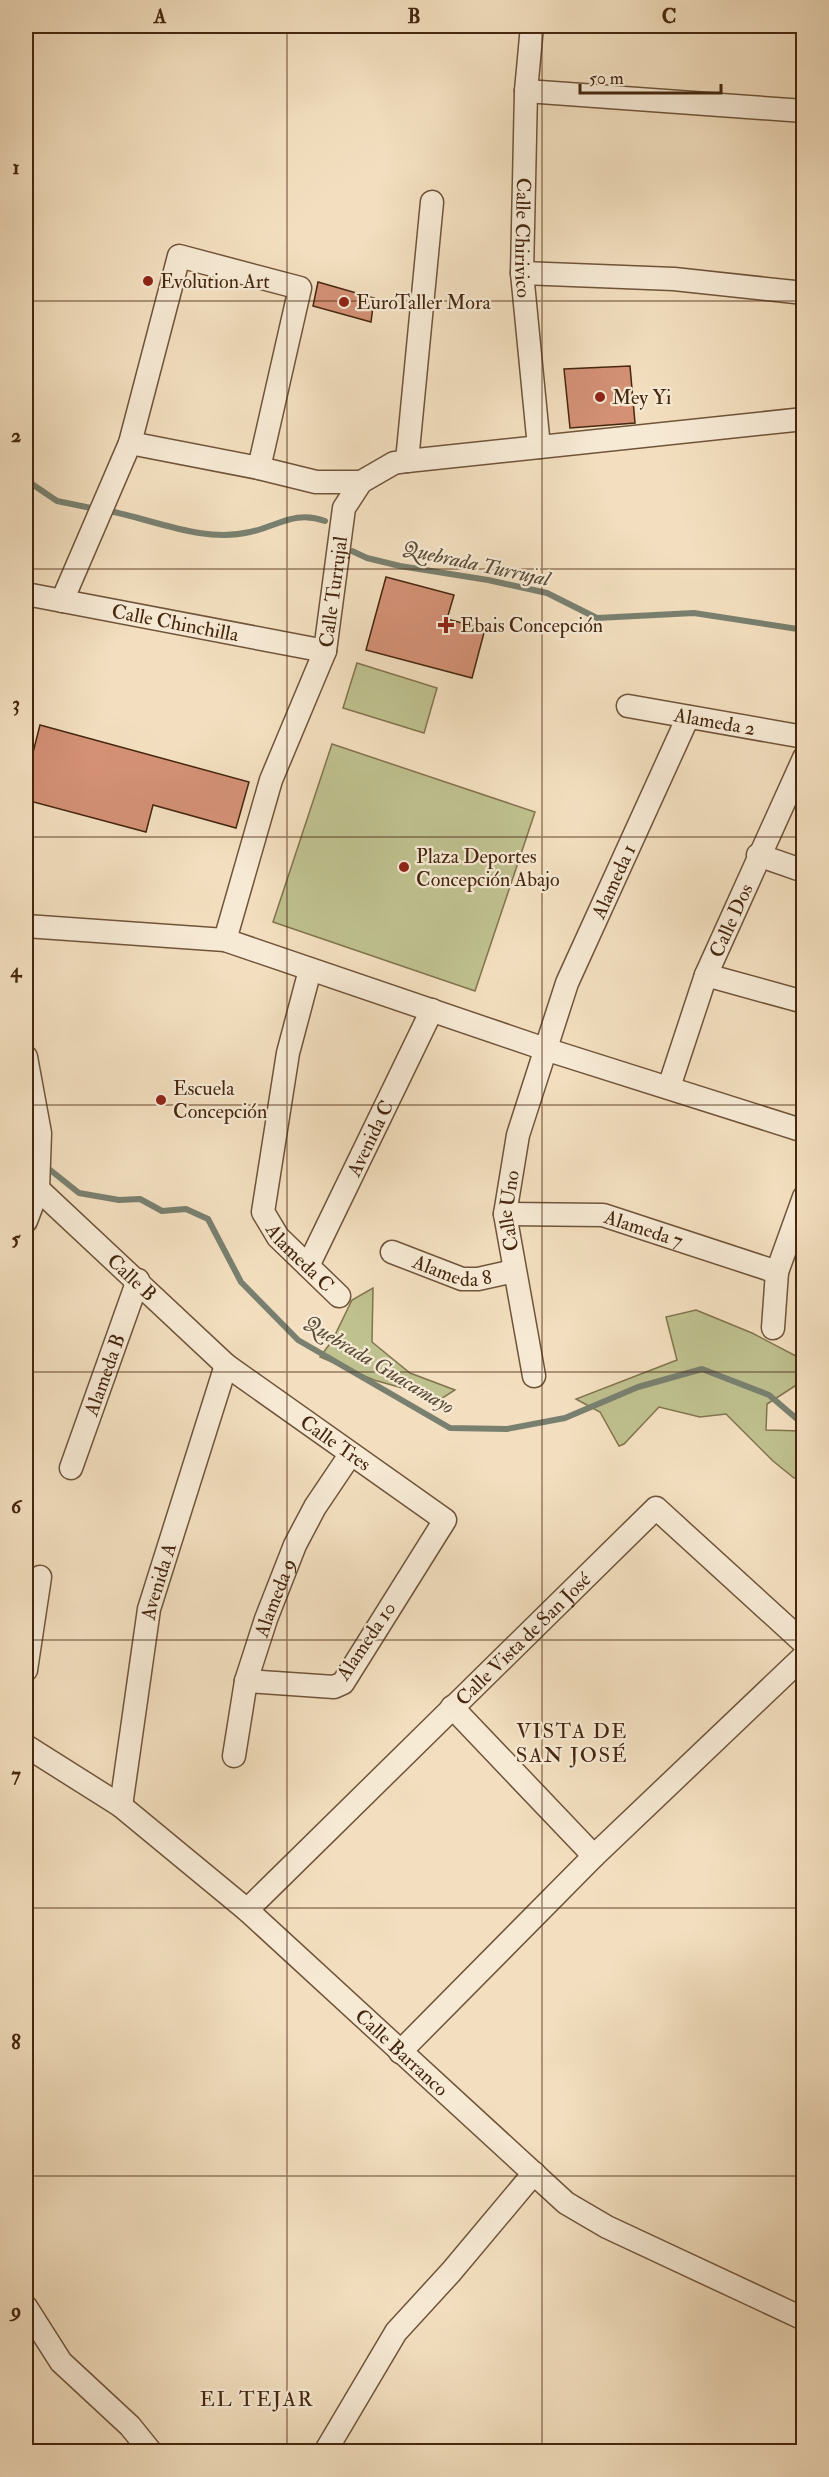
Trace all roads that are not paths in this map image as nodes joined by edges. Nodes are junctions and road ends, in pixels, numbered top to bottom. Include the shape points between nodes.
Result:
1 (532, 26) edge
2 (526, 91) junction
3 (804, 111) edge
4 (432, 202) dead end
5 (522, 273) junction
6 (804, 293) edge
7 (804, 419) edge
8 (130, 443) junction
9 (539, 447) junction
10 (407, 461) junction
11 (259, 468) junction
12 (361, 482) junction
13 (26, 594) edge
14 (62, 601) junction
15 (325, 651) junction
16 (628, 706) dead end
17 (688, 717) junction
18 (804, 737) edge
19 (804, 758) edge
20 (758, 855) junction
21 (804, 871) edge
22 (26, 926) edge
23 (225, 940) junction
24 (310, 970) junction
25 (706, 975) junction
26 (804, 1002) edge
27 (432, 1010) junction
28 (545, 1049) junction
29 (26, 1057) edge
30 (669, 1087) junction
31 (804, 1131) edge
32 (38, 1189) junction
33 (804, 1197) edge
34 (505, 1214) junction
35 (26, 1221) edge
36 (392, 1252) dead end
37 (308, 1266) junction
38 (514, 1271) junction
39 (777, 1272) junction
40 (138, 1280) junction
41 (339, 1296) dead end
42 (772, 1329) dead end
43 (226, 1365) junction
44 (534, 1376) dead end
45 (350, 1455) junction
46 (71, 1468) dead end
47 (445, 1520) joint
48 (40, 1577) dead end
49 (804, 1643) edge
50 (804, 1656) edge
51 (26, 1670) edge
52 (246, 1681) junction
53 (452, 1707) junction
54 (26, 1746) edge
55 (234, 1756) dead end
56 (121, 1806) junction
57 (594, 1856) junction
58 (247, 1910) junction
59 (400, 2052) junction
60 (534, 2173) junction
61 (26, 2307) edge
62 (804, 2319) edge
63 (151, 2451) edge
64 (325, 2451) edge

1 - 2 street, Calle Chirivico
2 - 3 street
2 - 5 street, Calle Chirivico
4 - 10 street
5 - 6 street via 674,279
5 - 9 street, Calle Chirivico
7 - 9 street, Calle Turrujal
8 - 11 street
8 - 11 street via 179,256 300,288
8 - 14 street
9 - 10 street, Calle Turrujal
10 - 12 street, Calle Turrujal
11 - 12 street via 316,482
12 - 15 street, Calle Turrujal via 344,508 338,535
13 - 14 street, Calle Chinchilla
14 - 15 street, Calle Chinchilla
15 - 23 street, Calle Turrujal via 271,780
16 - 17 street, Alameda 2
17 - 18 street, Alameda 2
17 - 28 street, Alameda 1 via 567,983
19 - 20 street, Calle Dos
20 - 21 street
20 - 25 street, Calle Dos
22 - 23 street
23 - 24 street
24 - 27 street
24 - 37 street, Alameda C via 288,1053 263,1212 278,1237
25 - 26 street
25 - 30 street, Calle Dos
27 - 28 street
27 - 37 street, Avenida C
28 - 30 street
28 - 34 street, Calle Uno via 518,1135
29 - 32 street via 40,1133
30 - 31 street
32 - 35 street
32 - 40 street, Calle B
33 - 39 street
34 - 38 street, Calle Uno
34 - 39 street, Alameda 7 via 603,1215
36 - 38 street, Alameda 8 via 462,1279
37 - 41 street, Alameda C
38 - 44 street, Calle Uno
39 - 42 street
40 - 43 street, Calle B
40 - 46 street, Alameda B
43 - 45 street, Calle Tres
43 - 56 street, Avenida A via 149,1609
45 - 47 street, Calle Tres
45 - 52 street, Alameda 9 via 315,1506 296,1545
47 - 52 street, Alameda 10 via 343,1683 334,1687
48 - 51 street
49 - 53 street, Calle Vista de San José via 656,1508
50 - 57 street
52 - 55 street, Alameda 9
53 - 57 street
53 - 58 street, Calle Vista de San José
54 - 56 street, Calle Barranco
56 - 58 street, Calle Barranco
57 - 59 street
58 - 59 street, Calle Barranco
59 - 60 street, Calle Barranco
60 - 62 street, Calle Barranco via 566,2203 607,2227
60 - 64 street via 396,2331
61 - 63 street via 61,2362 130,2426

